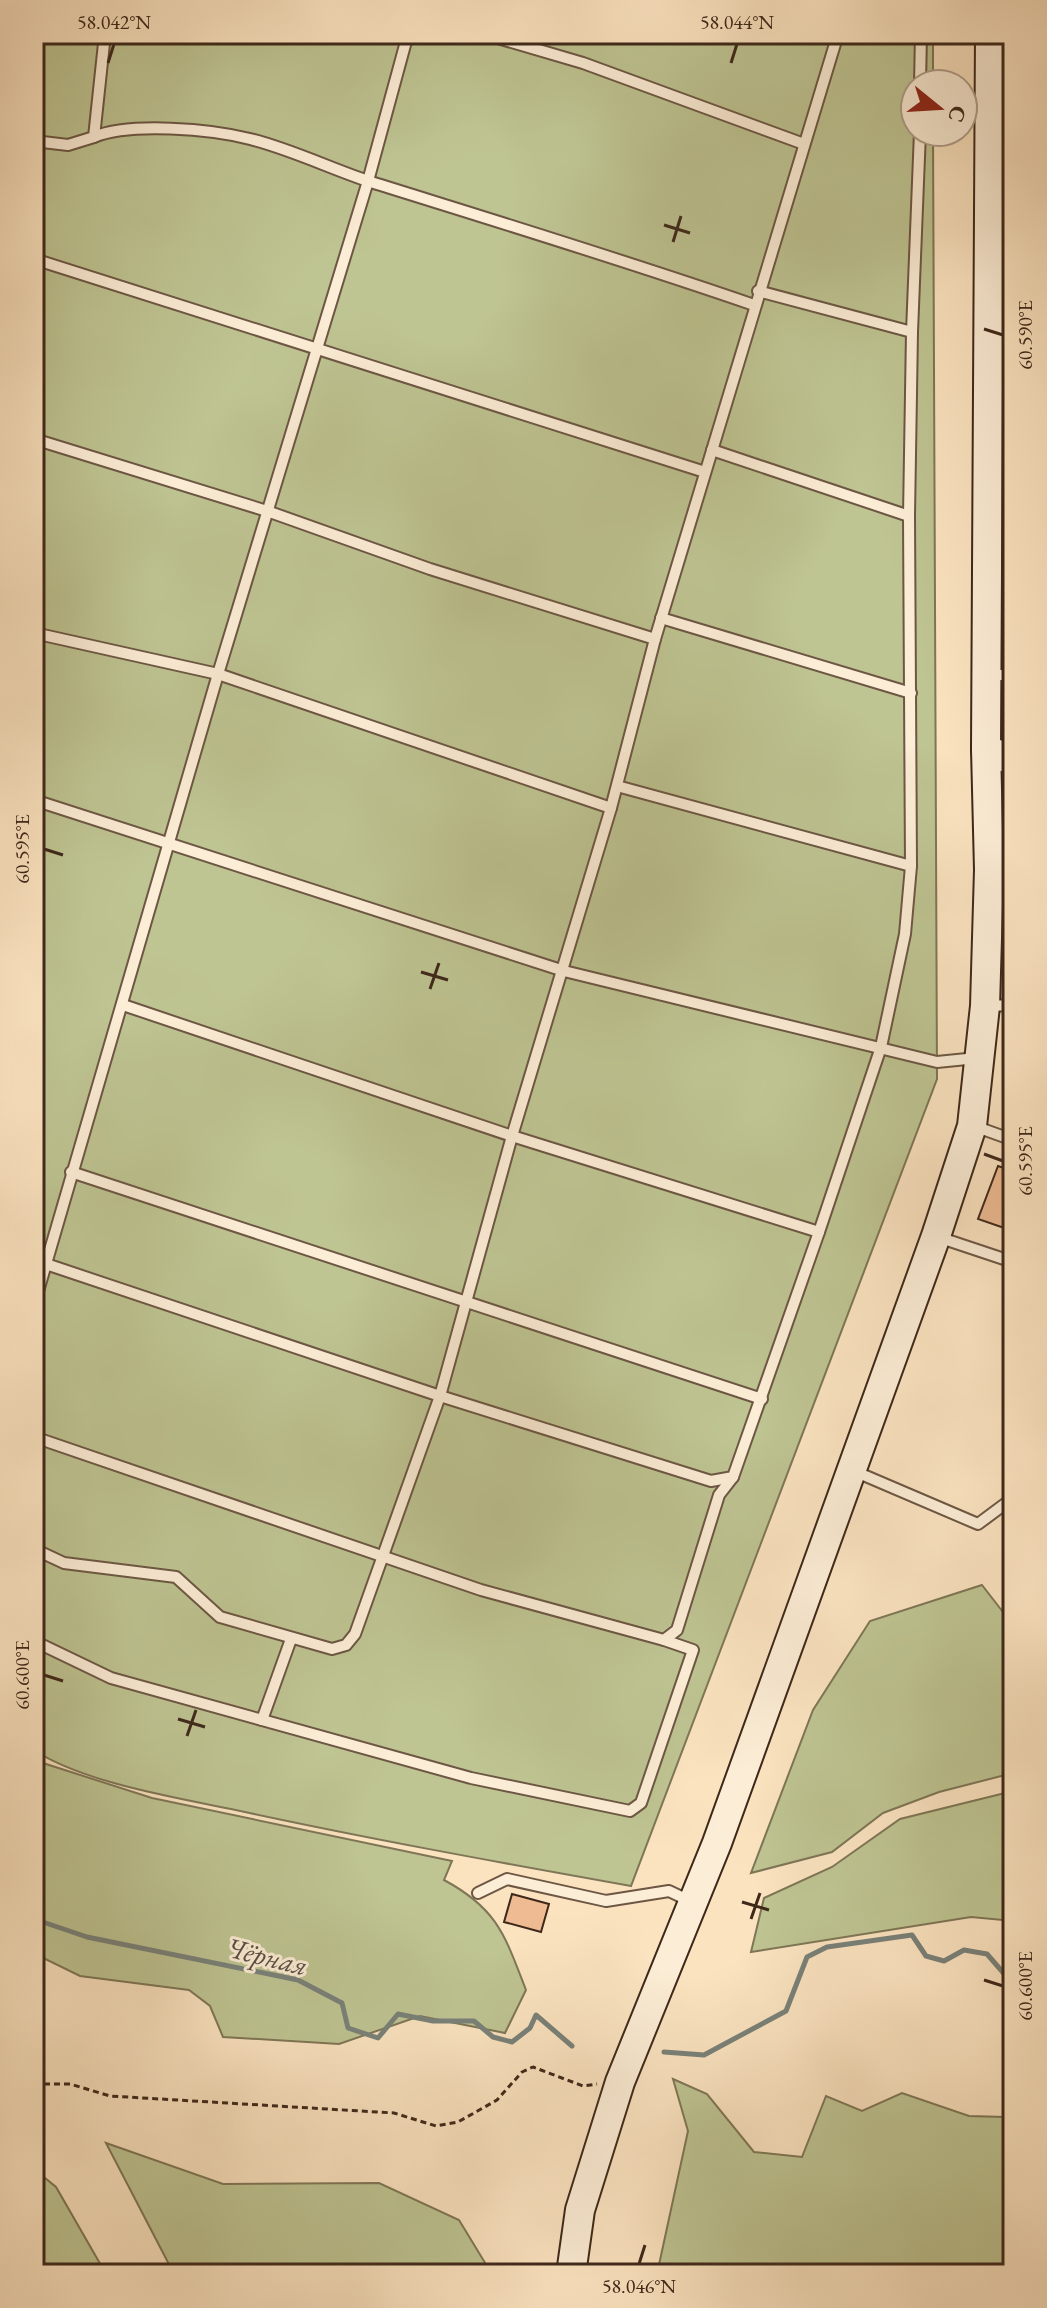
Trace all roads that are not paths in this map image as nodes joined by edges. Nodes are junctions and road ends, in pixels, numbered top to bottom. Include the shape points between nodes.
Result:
1 (105, 34) edge
2 (408, 34) edge
3 (484, 34) edge
4 (838, 34) edge
5 (921, 34) edge
6 (990, 34) edge
7 (920, 68) edge
8 (94, 137) junction
9 (34, 141) edge
10 (804, 144) junction
11 (919, 148) edge
12 (368, 181) junction
13 (34, 259) edge
14 (1001, 260) edge
15 (758, 291) junction
16 (754, 305) junction
17 (912, 332) junction
18 (317, 348) junction
19 (34, 439) edge
20 (712, 450) junction
21 (705, 472) junction
22 (267, 511) junction
23 (909, 516) junction
24 (661, 618) junction
25 (34, 633) edge
26 (655, 639) junction
27 (218, 674) junction
28 (1000, 675) edge
29 (911, 693) junction
30 (986, 749) junction
31 (1013, 761) edge
32 (617, 786) junction
33 (34, 800) edge
34 (611, 808) junction
35 (171, 843) junction
36 (911, 866) junction
37 (1001, 871) edge
38 (564, 971) junction
39 (123, 1005) junction
40 (999, 1005) edge
41 (881, 1047) junction
42 (979, 1057) junction
43 (972, 1126) junction
44 (512, 1136) junction
45 (1013, 1140) edge
46 (71, 1172) junction
47 (819, 1232) junction
48 (936, 1236) junction
49 (1013, 1262) edge
50 (46, 1264) junction
51 (463, 1303) junction
52 (34, 1305) edge
53 (440, 1396) junction
54 (762, 1399) junction
55 (34, 1437) edge
56 (850, 1469) junction
57 (733, 1477) junction
58 (1013, 1498) edge
59 (34, 1549) edge
60 (385, 1556) junction
61 (291, 1639) junction
62 (664, 1640) junction
63 (34, 1641) edge
64 (262, 1720) junction
65 (478, 1893) dead end
66 (694, 1903) junction
67 (571, 2274) edge

1 - 8 lane
2 - 12 lane
3 - 10 lane via 583,63
4 - 10 lane
5 - 7 lane
6 - 14 street
8 - 9 lane via 68,145
8 - 12 lane via 112,130 250,139
10 - 15 lane
11 - 17 lane
12 - 16 lane
12 - 18 lane
13 - 18 lane
14 - 28 street
15 - 16 lane
15 - 17 lane
16 - 20 lane
17 - 23 lane
18 - 21 lane
18 - 22 lane
19 - 22 lane
20 - 21 lane
20 - 23 lane
21 - 24 lane
22 - 26 lane via 430,569
22 - 27 lane
23 - 29 lane
24 - 26 lane
24 - 29 lane
25 - 27 lane
26 - 32 lane
27 - 34 lane
27 - 35 lane
28 - 30 street
29 - 36 lane
30 - 31 street
30 - 37 street
32 - 34 lane
32 - 36 lane
33 - 35 lane
34 - 38 lane
35 - 38 lane
35 - 39 lane
36 - 41 lane via 905,934
37 - 40 street
38 - 41 lane
38 - 44 lane
39 - 44 lane
39 - 46 lane
40 - 42 street
41 - 42 lane via 937,1062
41 - 47 lane
42 - 43 street
43 - 45 lane
43 - 48 street
44 - 47 lane
44 - 51 lane
46 - 50 lane
46 - 51 lane
47 - 54 lane
48 - 49 lane
48 - 56 street
50 - 52 lane
50 - 53 lane
51 - 53 lane
51 - 54 lane
53 - 57 lane via 711,1481
53 - 60 lane
54 - 57 lane
55 - 60 lane
56 - 58 lane via 978,1524
56 - 66 street
57 - 62 lane via 719,1495 677,1630
59 - 61 lane via 64,1563 176,1577 220,1617
60 - 61 lane via 346,1645 332,1649
60 - 62 lane via 481,1590
61 - 64 lane
62 - 64 lane via 693,1650 641,1803 630,1811 471,1778
63 - 64 lane via 111,1678
65 - 66 lane via 507,1879 606,1901 669,1891
66 - 67 street via 620,2082 580,2210

